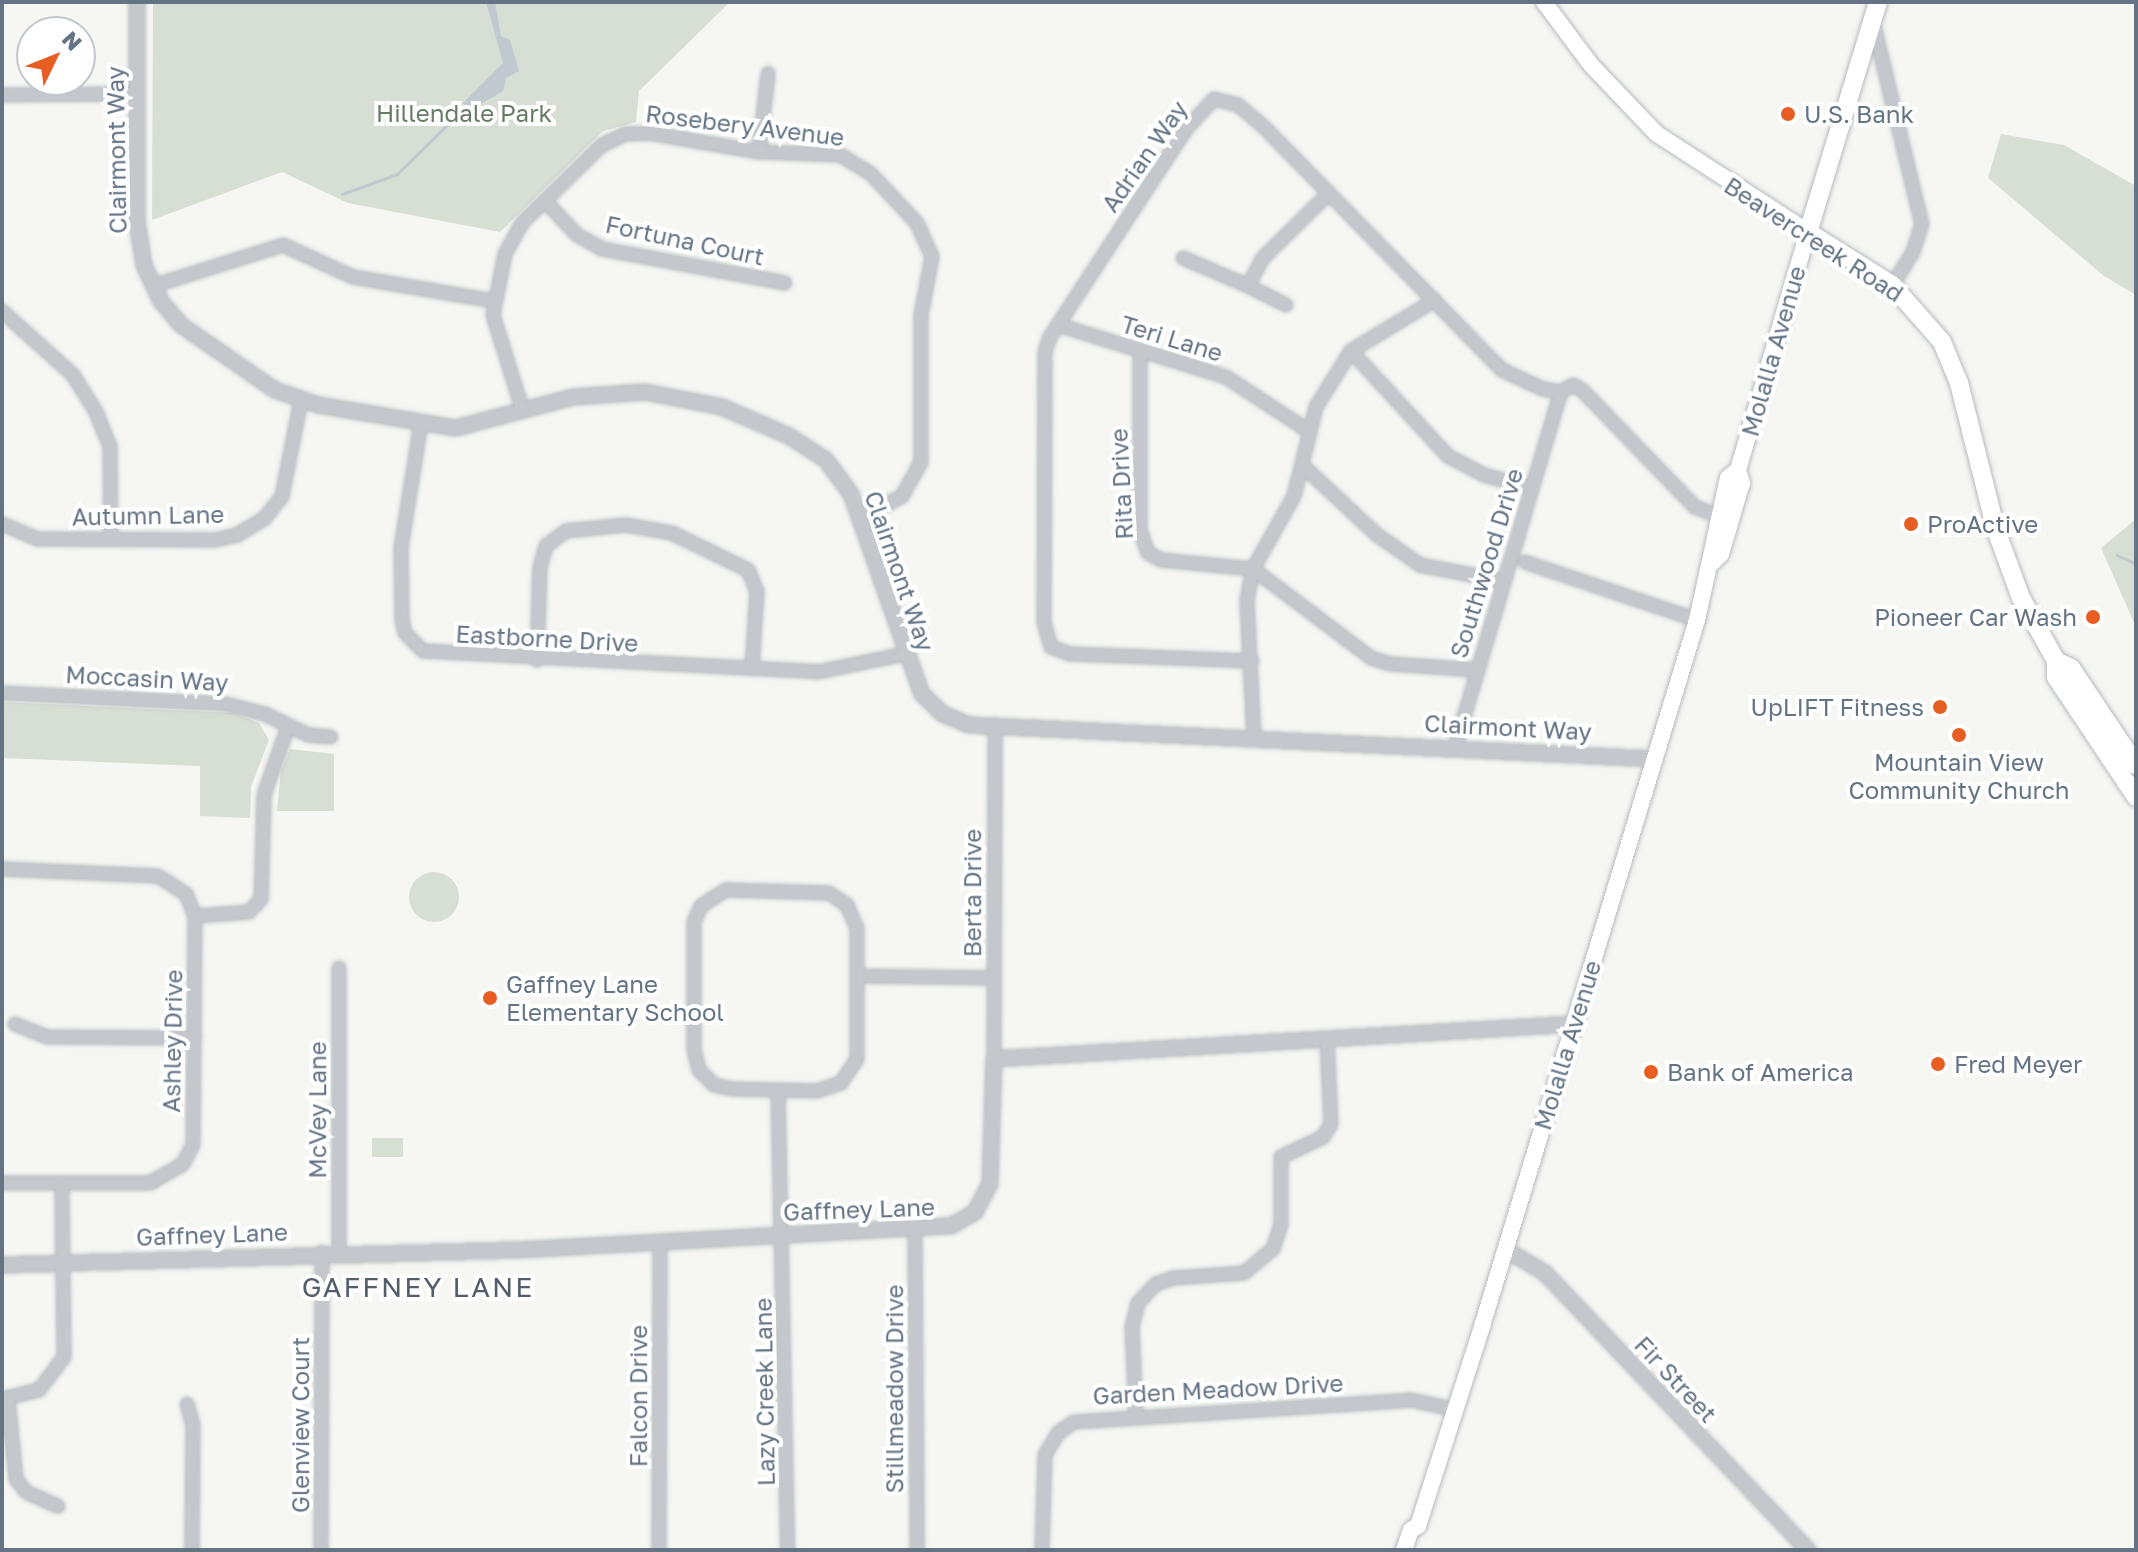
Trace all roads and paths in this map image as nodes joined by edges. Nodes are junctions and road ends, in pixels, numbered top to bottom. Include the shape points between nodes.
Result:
1 (137, 2) edge
2 (1544, 2) edge
3 (1875, 10) edge
4 (768, 74) dead end
5 (137, 94) junction
6 (2, 95) edge
7 (759, 152) junction
8 (1329, 193) junction
9 (545, 201) junction
10 (1808, 232) junction
11 (1183, 258) dead end
12 (785, 283) dead end
13 (1892, 285) junction
14 (153, 286) junction
15 (1248, 286) junction
16 (1435, 300) junction
17 (493, 301) junction
18 (1286, 305) dead end
19 (2, 311) edge
20 (1058, 325) junction
21 (1351, 351) junction
22 (1140, 353) junction
23 (1561, 392) junction
24 (301, 400) junction
25 (523, 411) junction
26 (421, 423) junction
27 (1307, 430) junction
28 (1303, 466) junction
29 (1738, 470) junction
30 (1532, 488) junction
31 (1719, 516) junction
32 (861, 518) junction
33 (2, 524) edge
34 (111, 539) junction
35 (1525, 562) dead end
36 (1712, 563) junction
37 (1253, 569) junction
38 (1503, 581) junction
39 (1697, 620) junction
40 (904, 654) junction
41 (537, 660) junction
42 (1252, 661) junction
43 (2056, 661) junction
44 (752, 669) junction
45 (1477, 670) junction
46 (2, 693) edge
47 (2087, 724) junction
48 (288, 727) junction
49 (995, 728) junction
50 (331, 737) dead end
51 (1254, 739) junction
52 (1455, 747) junction
53 (1655, 759) junction
54 (2136, 765) edge
55 (2136, 782) edge
56 (2136, 797) edge
57 (2, 869) edge
58 (195, 916) junction
59 (339, 968) dead end
60 (857, 976) junction
61 (994, 978) junction
62 (15, 1024) dead end
63 (1575, 1024) junction
64 (195, 1038) junction
65 (1327, 1039) junction
66 (994, 1059) junction
67 (778, 1090) junction
68 (2, 1183) edge
69 (62, 1183) junction
70 (915, 1229) junction
71 (783, 1233) junction
72 (660, 1243) junction
73 (1505, 1249) junction
74 (322, 1252) junction
75 (339, 1252) junction
76 (66, 1263) junction
77 (2, 1265) edge
78 (5, 1399) edge
79 (187, 1404) dead end
80 (1456, 1410) junction
81 (1136, 1416) junction
82 (58, 1506) dead end
83 (1418, 1526) junction
84 (192, 1550) edge
85 (321, 1550) edge
86 (659, 1550) edge
87 (788, 1550) edge
88 (917, 1550) edge
89 (1042, 1550) edge
90 (1404, 1550) edge
91 (1416, 1550) edge
92 (1808, 1550) edge

1 - 5 street, Clairmont Way
2 - 10 main road, Beavercreek Road via 1591,65 1657,134
3 - 10 main road, Molalla Avenue
3 - 13 street via 1922,230
4 - 7 street
5 - 6 street
5 - 14 street, Clairmont Way via 137,235
7 - 9 street, Rosebery Avenue via 649,133 626,134 602,145
7 - 32 street, Rosebery Avenue via 825,152 854,162 917,223 929,245 931,268 921,315 921,462 902,496
8 - 15 street via 1263,258
8 - 16 street, Adrian Way
8 - 20 street, Adrian Way via 1238,105 1214,99 1180,139
9 - 12 street, Fortuna Court via 577,235 602,249
9 - 17 street, Rosebery Avenue via 510,242
10 - 13 main road, Beavercreek Road
10 - 29 main road, Molalla Avenue
11 - 15 street
13 - 43 main road, Beavercreek Road via 1919,310 1948,353 2003,554
14 - 17 street via 283,245 353,277
14 - 24 street, Clairmont Way via 170,314 196,339 266,385
15 - 18 street
16 - 21 street
16 - 23 street, Adrian Way via 1502,370
17 - 25 street via 496,329
19 - 34 street via 73,375 96,412 110,446
20 - 22 street, Teri Lane
20 - 42 street, Adrian Way via 1045,352 1047,639 1058,651 1081,656
21 - 27 street via 1329,381
21 - 30 street via 1448,456 1484,475
22 - 27 street, Teri Lane via 1226,377
22 - 37 street, Rita Drive via 1141,540 1148,553 1161,560
23 - 30 street, Southwood Drive
23 - 31 street, Adrian Way via 1573,385 1582,390 1695,507
24 - 26 street, Clairmont Way
24 - 34 street, Autumn Lane via 282,496 257,525 215,540
25 - 26 street, Clairmont Way via 469,426
25 - 32 street, Clairmont Way via 573,397 620,392 673,395 722,407 814,451 843,480
26 - 41 street, Eastborne Drive via 401,548 405,633 423,651 437,654
27 - 28 street
28 - 37 street via 1294,496
28 - 38 street via 1376,534 1420,565
29 - 31 main road, Molalla Avenue via 1728,478
29 - 36 main road, Molalla Avenue via 1742,483 1721,554
30 - 38 street, Southwood Drive
31 - 36 main road, Molalla Avenue
32 - 40 street, Clairmont Way
33 - 34 street, Autumn Lane via 37,539
35 - 39 street
36 - 39 main road, Molalla Avenue
37 - 42 street via 1247,600
37 - 45 street via 1356,651 1391,664
38 - 45 street, Southwood Drive
39 - 53 main road, Molalla Avenue
40 - 44 street, Eastborne Drive via 842,670
40 - 49 street, Clairmont Way via 931,704 958,721
41 - 44 street, Eastborne Drive
41 - 44 street via 540,567 546,546 566,531 626,525 672,533 748,570 757,591
42 - 51 street
43 - 47 main road, Beavercreek Road via 2056,677
43 - 54 main road, Beavercreek Road via 2071,668
45 - 52 street, Southwood Drive
46 - 48 street, Moccasin Way via 226,704 265,714
47 - 55 main road via 2110,745
47 - 56 main road, Beavercreek Road
48 - 50 street, Moccasin Way
48 - 58 street via 264,795 261,899 249,912
49 - 51 street, Clairmont Way
49 - 61 street, Berta Drive
51 - 52 street, Clairmont Way
52 - 53 street, Clairmont Way
53 - 63 main road, Molalla Avenue
57 - 58 street via 158,876 186,894
58 - 64 street, Ashley Drive
59 - 75 street, McVey Lane
60 - 61 street
60 - 67 street via 852,1072 827,1089
60 - 67 street via 855,919 847,905 829,893 726,890 701,906 694,922 695,1061 706,1080 723,1088
61 - 66 street, Berta Drive
62 - 64 street via 48,1037
63 - 65 street
63 - 73 main road, Molalla Avenue
64 - 69 street, Ashley Drive via 193,1145 183,1164 150,1183
65 - 66 street
65 - 81 street via 1331,1124 1323,1137 1281,1157 1281,1225 1273,1249 1244,1273 1163,1281 1138,1303 1132,1327
66 - 70 street, Gaffney Lane via 990,1184 982,1204 958,1224
67 - 71 street, Lazy Creek Lane
68 - 69 street
69 - 76 street
70 - 71 street, Gaffney Lane
70 - 88 street, Stillmeadow Drive
71 - 72 street, Gaffney Lane
71 - 87 street, Lazy Creek Lane
72 - 75 street, Gaffney Lane
72 - 86 street, Falcon Drive
73 - 80 main road, Molalla Avenue
73 - 92 street, Fir Street via 1545,1273
74 - 75 street, Gaffney Lane
74 - 76 street, Gaffney Lane
74 - 85 street, Glenview Court
76 - 77 street, Gaffney Lane
76 - 78 street via 64,1357 39,1390
78 - 82 street via 16,1479 37,1500
79 - 84 street via 193,1425
80 - 81 street, Garden Meadow Drive via 1411,1400
80 - 83 main road, Molalla Avenue
81 - 89 street, Garden Meadow Drive via 1074,1422 1052,1439 1043,1463
83 - 90 main road, Molalla Avenue via 1411,1530
83 - 91 main road, Molalla Avenue

